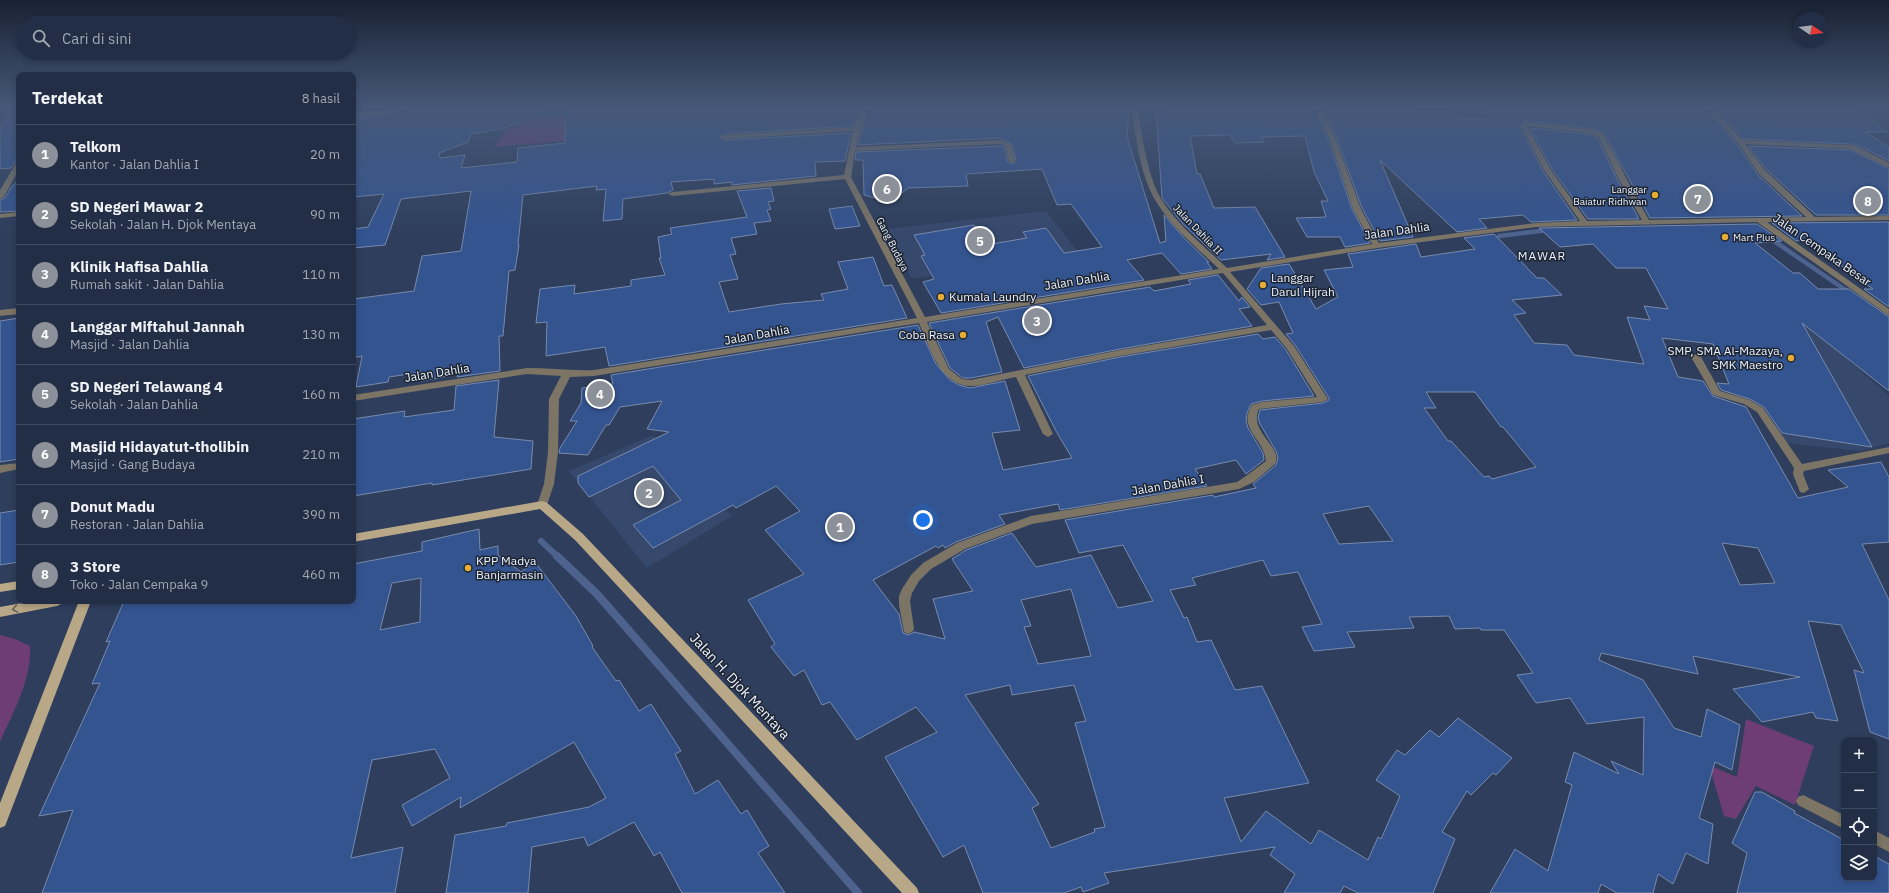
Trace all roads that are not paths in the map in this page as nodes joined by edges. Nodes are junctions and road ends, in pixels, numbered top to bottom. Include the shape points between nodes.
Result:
1 (852, 149) edge
2 (1009, 150) edge
3 (1142, 150) edge
4 (1336, 150) edge
5 (1537, 150) edge
6 (1609, 150) edge
7 (1746, 150) edge
8 (1859, 150) edge
9 (1012, 161) dead end
10 (1889, 166) edge
11 (16, 168) edge
12 (847, 177) junction
13 (672, 194) dead end
14 (0, 197) edge
15 (16, 214) edge
16 (0, 216) edge
17 (1889, 218) edge
18 (1814, 220) junction
19 (1760, 221) junction
20 (1647, 222) junction
21 (1586, 223) junction
22 (1377, 246) junction
23 (1224, 270) junction
24 (16, 311) edge
25 (0, 313) edge
26 (1889, 313) edge
27 (921, 318) junction
28 (1273, 327) junction
29 (1696, 357) dead end
30 (1019, 373) junction
31 (567, 374) junction
32 (356, 398) edge
33 (1048, 434) dead end
34 (1889, 450) edge
35 (16, 466) edge
36 (1799, 468) junction
37 (0, 469) edge
38 (1804, 489) dead end
39 (542, 505) junction
40 (356, 537) edge
41 (16, 586) edge
42 (0, 588) edge
43 (41, 604) edge
44 (84, 604) edge
45 (0, 612) edge
46 (908, 628) dead end
47 (1803, 801) dead end
48 (1841, 820) edge
49 (0, 821) edge
50 (1877, 839) edge
51 (1889, 845) edge
52 (912, 893) edge

1 - 12 street
2 - 9 street
3 - 23 street, Jalan Dahlia II via 1148,177 1169,216
4 - 22 street via 1357,209
5 - 21 street via 1548,170
6 - 20 street
7 - 18 street via 1762,172
8 - 10 street
11 - 14 street
12 - 13 street
12 - 27 street, Gang Budaya
15 - 16 street
17 - 18 street, Jalan Dahlia
18 - 19 street, Jalan Dahlia
19 - 20 street, Jalan Dahlia
19 - 26 street, Jalan Cempaka Besar
20 - 21 street, Jalan Dahlia
21 - 22 street, Jalan Dahlia via 1536,225
22 - 23 street, Jalan Dahlia
23 - 27 street, Jalan Dahlia
23 - 28 street, Jalan Dahlia I
24 - 25 street
27 - 30 street via 945,370 955,378 971,383
27 - 31 street, Jalan Dahlia via 715,354 594,373
28 - 30 street
28 - 46 street, Jalan Dahlia I via 1291,348 1323,399 1255,407 1252,425 1270,454 1271,462 1239,485 1031,520 963,546 919,572 906,593 904,606
29 - 36 street via 1716,393 1747,402 1760,410
30 - 33 street
31 - 32 street, Jalan Dahlia via 527,371
31 - 39 street via 554,398 553,452 549,484
34 - 36 street
35 - 37 street
36 - 38 street via 1798,474
39 - 40 main road
39 - 52 main road, Jalan H. Djok Mentaya via 579,537
41 - 42 main road
43 -> 45 main road
44 - 49 main road
47 - 48 street
50 - 51 street

